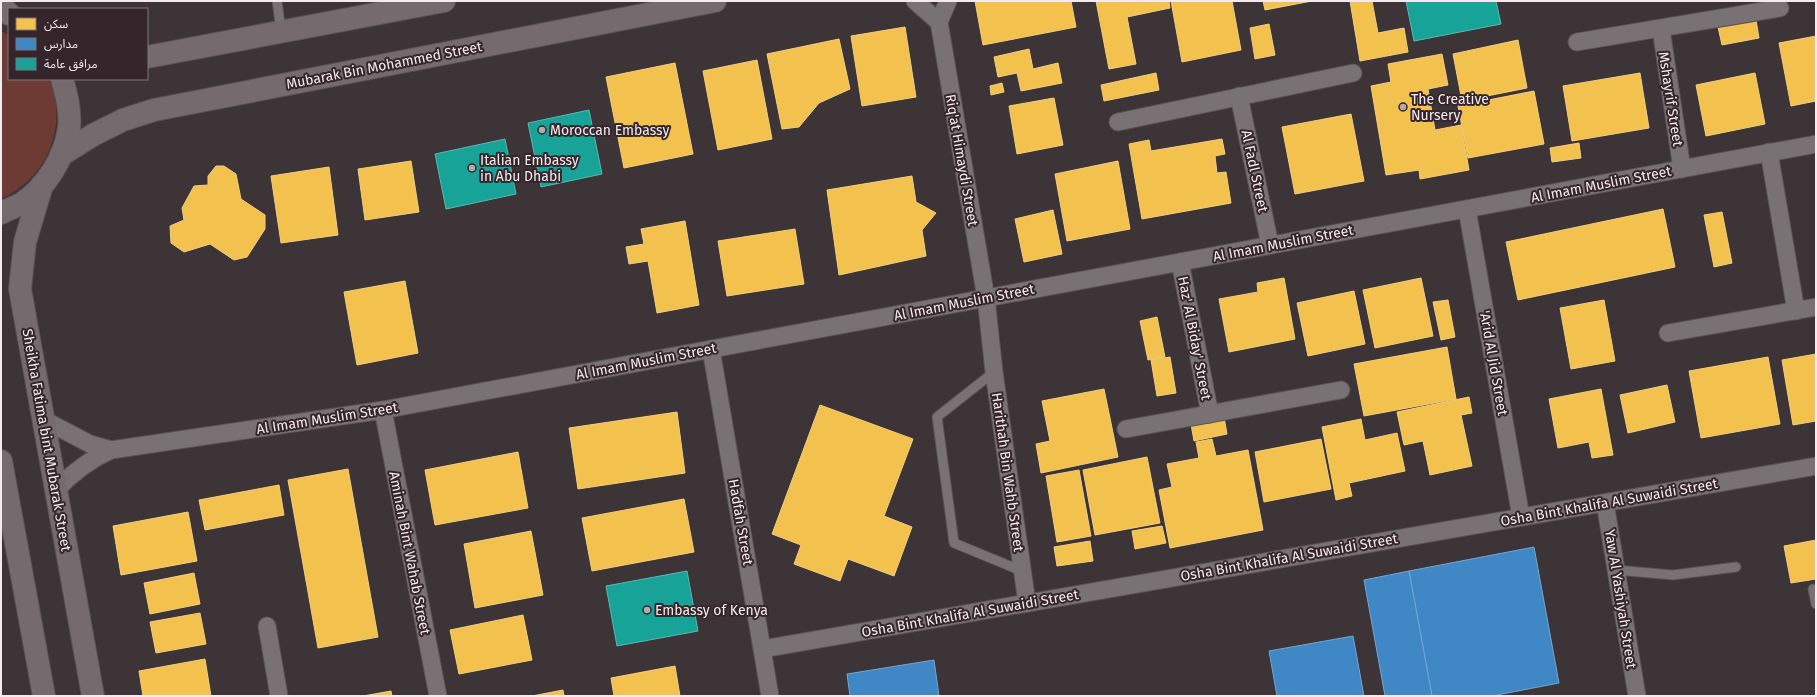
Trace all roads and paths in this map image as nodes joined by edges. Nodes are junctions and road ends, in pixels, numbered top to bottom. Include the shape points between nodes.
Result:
1 (277, 1) edge
2 (444, 1) edge
3 (715, 1) edge
4 (915, 1) edge
5 (948, 1) edge
6 (1780, 8) dead end
7 (939, 22) junction
8 (1661, 29) junction
9 (281, 32) junction
10 (1577, 42) dead end
11 (148, 57) edge
12 (1353, 73) dead end
13 (62, 80) edge
14 (1240, 96) junction
15 (1118, 122) dead end
16 (1816, 144) edge
17 (1769, 152) junction
18 (61, 156) junction
19 (1682, 169) junction
20 (42, 185) junction
21 (1467, 209) junction
22 (1, 213) edge
23 (1270, 245) junction
24 (1180, 262) junction
25 (986, 298) junction
26 (1816, 307) edge
27 (1796, 311) junction
28 (1668, 333) dead end
29 (711, 349) junction
30 (994, 372) junction
31 (1341, 390) dead end
32 (383, 410) junction
33 (1210, 414) junction
34 (44, 420) junction
35 (1126, 428) dead end
36 (111, 450) junction
37 (1, 461) edge
38 (1816, 466) edge
39 (56, 490) junction
40 (1606, 503) junction
41 (1521, 517) junction
42 (1736, 567) dead end
43 (1616, 570) junction
44 (1022, 571) junction
45 (1813, 589) dead end
46 (1027, 603) junction
47 (1816, 604) edge
48 (267, 626) dead end
49 (763, 648) junction
50 (44, 696) edge
51 (93, 696) edge
52 (279, 696) edge
53 (438, 696) edge
54 (770, 696) edge
55 (1637, 696) edge

1 - 9 lane
2 - 9 main road
3 - 18 main road, Mubarak Bin Mohammed Street via 154,110 93,134
4 - 7 street
5 - 7 street
6 - 8 street
7 - 25 street, Riq'at Himaydi Street
8 - 10 street
8 - 19 street, Mshayrif Street
9 - 11 main road
12 - 14 street
13 - 18 main road via 68,98 69,127
14 - 15 street
14 - 23 street, Al Fadl Street
16 - 17 street, Al Imam Muslim Street
17 - 19 street, Al Imam Muslim Street
17 - 27 street
18 - 20 main road
19 - 21 street, Al Imam Muslim Street
20 - 22 main road via 20,204
20 - 34 main road, Sheikha Fatima bint Mubarak Street via 25,242 20,289
21 - 23 street, Al Imam Muslim Street
21 - 41 street, 'Arid Al Jid Street
23 - 24 street, Al Imam Muslim Street
24 - 25 street, Al Imam Muslim Street
24 - 33 street, Haz' Al Biday' Street
25 - 29 street, Al Imam Muslim Street
25 - 30 street, Harithah Bin Wahb Street
26 - 27 street
27 - 28 street
29 - 32 street, Al Imam Muslim Street
29 - 49 street, Hadfah Street
30 - 44 street, Harithah Bin Wahb Street
30 - 44 lane, Harithah Bin Wahb Street via 937,417 954,543
31 - 33 street, Haz' Al Biday' Street
32 - 36 street, Al Imam Muslim Street
32 - 53 street, Aminah Bint Wahab Street
33 - 35 street, Haz' Al Biday' Street
34 - 36 street, Al Imam Muslim Street via 90,444
34 - 39 main road, Sheikha Fatima bint Mubarak Street
36 - 39 street, Al Imam Muslim Street via 92,459 71,474
37 - 50 main road
38 - 40 street, Osha Bint Khalifa Al Suwaidi Street
39 - 51 main road, Sheikha Fatima bint Mubarak Street
40 - 41 street, Osha Bint Khalifa Al Suwaidi Street
40 - 43 street, Yaw Al Yashiyah Street
41 - 46 street, Osha Bint Khalifa Al Suwaidi Street
42 - 43 lane via 1673,575
43 - 55 street, Yaw Al Yashiyah Street
44 - 46 street, Harithah Bin Wahb Street
45 - 47 lane
46 - 49 street, Osha Bint Khalifa Al Suwaidi Street
48 - 52 street
49 - 54 street, Hadfah Street

